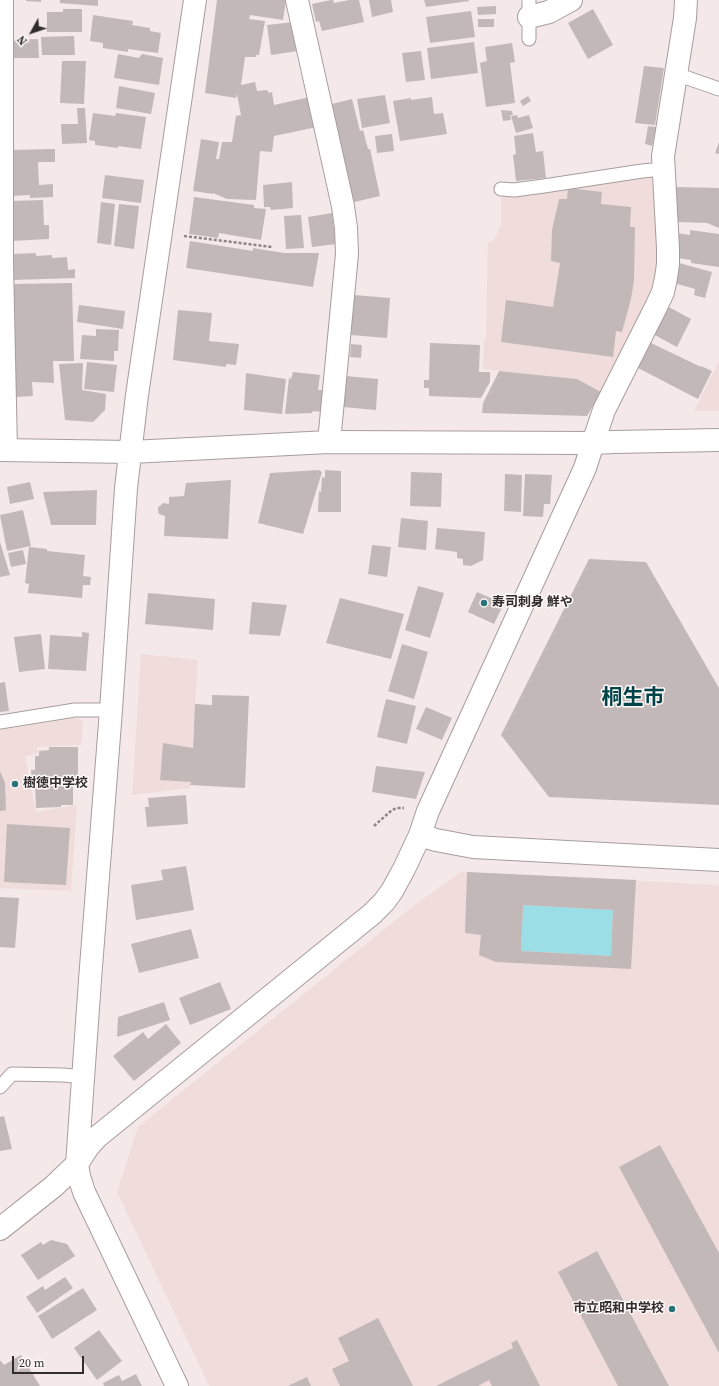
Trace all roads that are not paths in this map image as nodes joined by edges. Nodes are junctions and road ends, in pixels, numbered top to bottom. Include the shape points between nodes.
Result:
1 (2, 0) edge
2 (196, 0) edge
3 (297, 0) edge
4 (571, 0) edge
5 (686, 0) edge
6 (529, 8) edge
7 (529, 39) dead end
8 (676, 74) junction
9 (719, 89) edge
10 (663, 169) junction
11 (501, 189) dead end
12 (719, 440) edge
13 (329, 442) junction
14 (593, 443) junction
15 (3, 450) edge
16 (131, 452) junction
17 (111, 710) junction
18 (0, 722) edge
19 (420, 834) junction
20 (719, 860) edge
21 (84, 1077) junction
22 (0, 1087) edge
23 (77, 1164) junction
24 (0, 1228) edge
25 (177, 1386) edge

1 - 15 street
2 - 16 street via 137,395
3 - 13 street via 346,228 347,254
4 - 6 street via 549,12
5 - 8 street
6 - 7 lane
8 - 9 lane
8 - 10 street
10 - 11 lane via 514,190
10 - 14 street via 668,248 663,292 604,410
12 - 14 street
13 - 14 street
13 - 16 street
14 - 19 street via 582,474 431,804
15 - 16 street
16 - 17 street via 126,488
17 - 18 lane via 75,710
17 - 21 street
19 - 20 street via 442,842 473,847
19 - 23 street via 392,891 372,914 97,1137
21 - 22 lane via 12,1074
21 - 23 street
23 - 24 street via 54,1186
23 - 25 street via 84,1192

